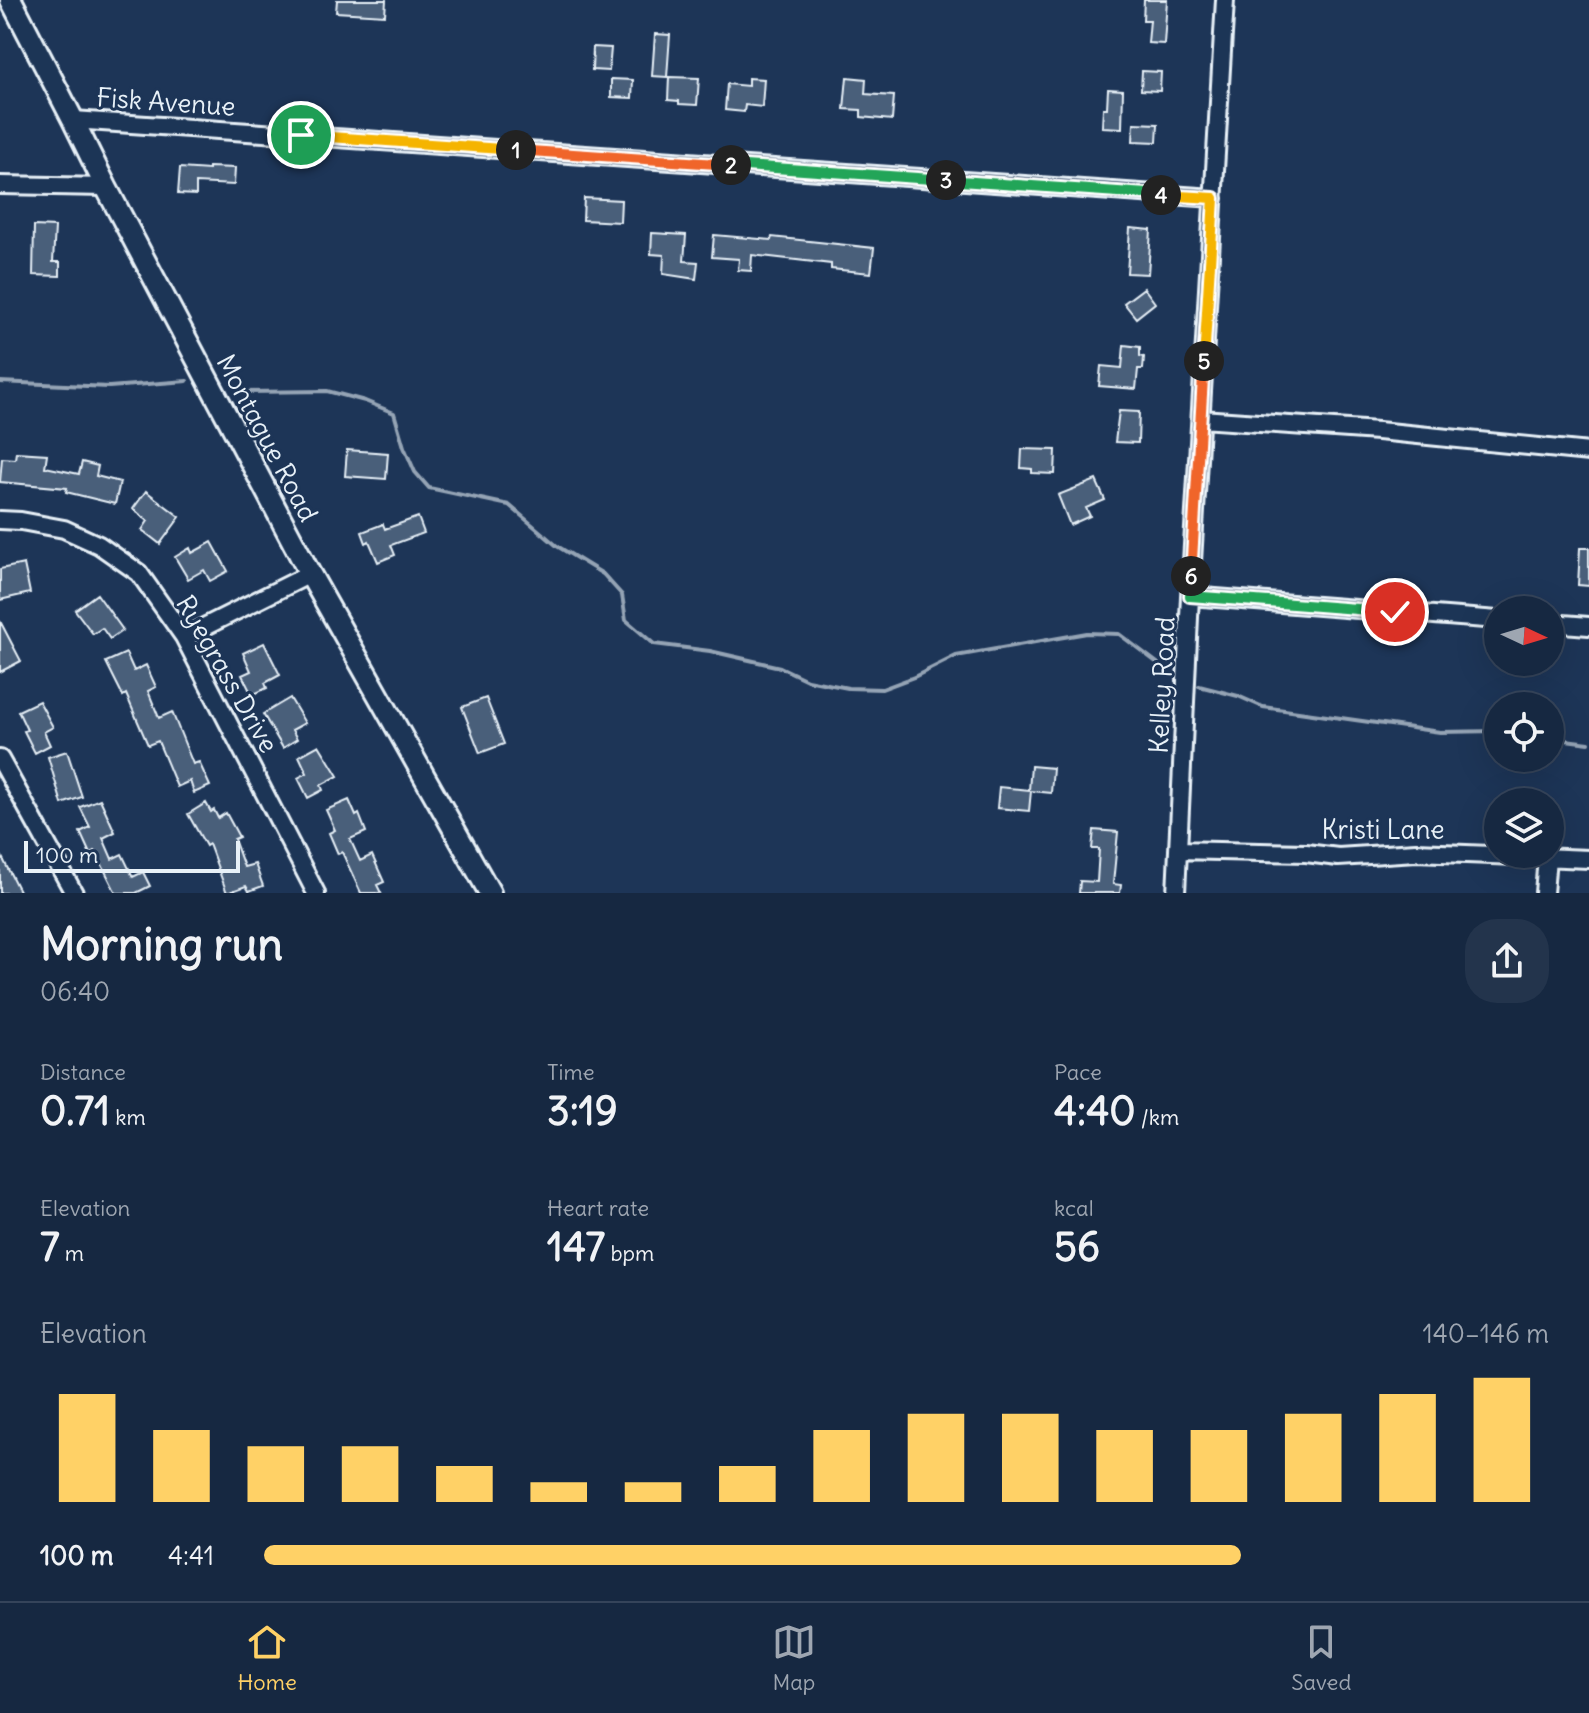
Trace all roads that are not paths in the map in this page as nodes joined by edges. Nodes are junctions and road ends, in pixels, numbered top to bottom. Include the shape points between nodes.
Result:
1 (11, 0) edge
2 (1225, 0) edge
3 (73, 120) junction
4 (0, 185) edge
5 (106, 187) junction
6 (1214, 198) junction
7 (1201, 419) junction
8 (1589, 452) edge
9 (0, 520) edge
10 (310, 574) junction
11 (1190, 596) junction
12 (1484, 619) edge
13 (1564, 624) edge
14 (1589, 626) edge
15 (184, 637) junction
16 (0, 759) edge
17 (1178, 850) junction
18 (1484, 855) edge
19 (1564, 858) edge
20 (1589, 859) edge
21 (1546, 868) edge
22 (74, 893) edge
23 (316, 893) edge
24 (490, 893) edge
25 (1176, 893) edge
26 (1544, 893) edge

1 - 3 main road, Montague Road
2 - 6 street, Kelley Road
3 - 5 main road, Montague Road
3 - 6 street, Fisk Avenue
4 - 5 street
5 - 10 main road, Montague Road
6 - 7 street, Kelley Road
7 - 8 street
7 - 11 street, Kelley Road
9 - 15 street, Ryegrass Drive via 64,529 99,545 139,573
10 - 15 street
10 - 24 main road, Montague Road
11 - 12 street
11 - 17 street, Kelley Road
13 - 14 street
15 - 23 street, Ryegrass Drive
16 - 22 street
17 - 18 street, Kristi Lane via 1338,857
17 - 25 street, Kelley Road
19 - 20 street, Kristi Lane
21 - 26 street

